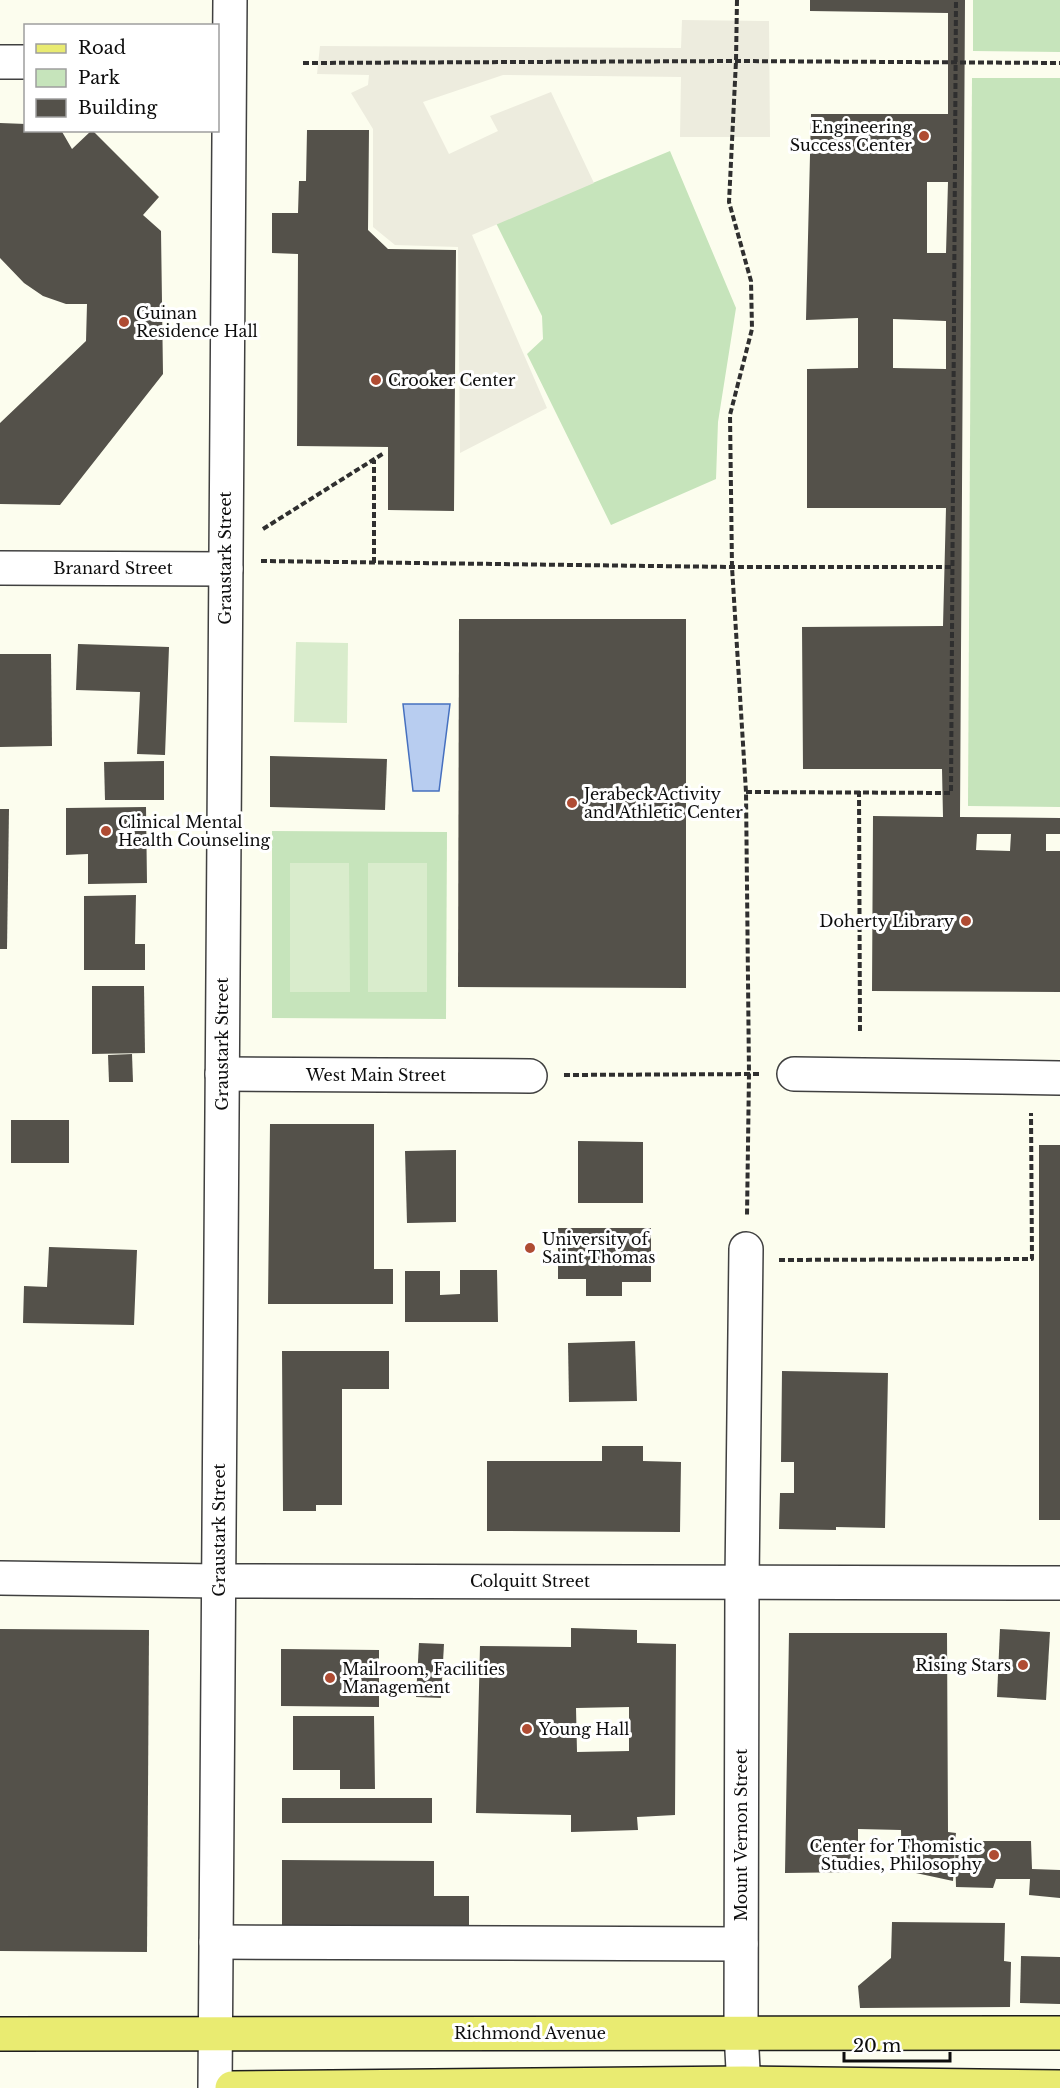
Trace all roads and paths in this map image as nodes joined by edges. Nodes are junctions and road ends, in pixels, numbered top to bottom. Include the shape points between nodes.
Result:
1 (230, 0) edge
2 (737, 0) edge
3 (956, 0) edge
4 (736, 61) junction
5 (0, 62) edge
6 (24, 62) edge
7 (955, 62) junction
8 (223, 63) edge
9 (303, 63) dead end
10 (1060, 63) edge
11 (384, 453) dead end
12 (374, 459) junction
13 (262, 529) dead end
14 (260, 561) dead end
15 (374, 563) junction
16 (732, 567) junction
17 (953, 567) junction
18 (0, 568) edge
19 (226, 568) junction
20 (859, 791) junction
21 (746, 792) junction
22 (860, 1034) dead end
23 (222, 1074) junction
24 (749, 1074) junction
25 (794, 1074) joint
26 (530, 1076) joint
27 (1060, 1078) edge
28 (1031, 1113) dead end
29 (746, 1250) joint
30 (777, 1260) dead end
31 (0, 1578) edge
32 (218, 1581) junction
33 (742, 1581) junction
34 (1060, 1583) edge
35 (216, 1942) junction
36 (741, 1944) junction
37 (741, 2032) junction
38 (1060, 2033) edge
39 (0, 2034) edge
40 (215, 2034) junction
41 (744, 2085) edge
42 (1060, 2087) edge
43 (215, 2088) edge
44 (232, 2088) edge

1 - 8 street, Graustark Street
2 - 4 path
3 - 7 path
4 - 7 path
4 - 9 path
4 - 16 path via 729,202 751,281 752,329 730,416
5 - 6 street
7 - 10 path
7 - 17 path
8 - 19 street, Graustark Street
11 - 12 path
12 - 13 path
12 - 15 path
14 - 15 path
15 - 16 path
16 - 17 path
16 - 21 path
17 - 20 path via 951,793
18 - 19 street, Branard Street
19 - 23 street, Graustark Street
20 - 21 path
20 - 22 path
21 - 24 path
23 - 26 street, West Main Street
23 - 32 street, Graustark Street
24 - 25 path
24 - 26 path
24 - 29 path
25 - 27 street
28 - 30 path via 1032,1259
29 - 33 street, Mount Vernon Street
31 - 32 street, Colquitt Street
32 - 33 street, Colquitt Street
32 - 35 street, Graustark Street
33 - 34 street, Colquitt Street
33 - 36 street, Mount Vernon Street
35 - 36 street
35 - 40 street, Graustark Street
36 - 37 street, Mount Vernon Street
37 - 38 main road, Richmond Avenue
37 - 40 main road, Richmond Avenue
37 - 41 street, Mount Vernon Street
39 - 40 main road, Richmond Avenue
40 - 43 street, Graustark Street
41 - 42 main road
41 - 44 main road

